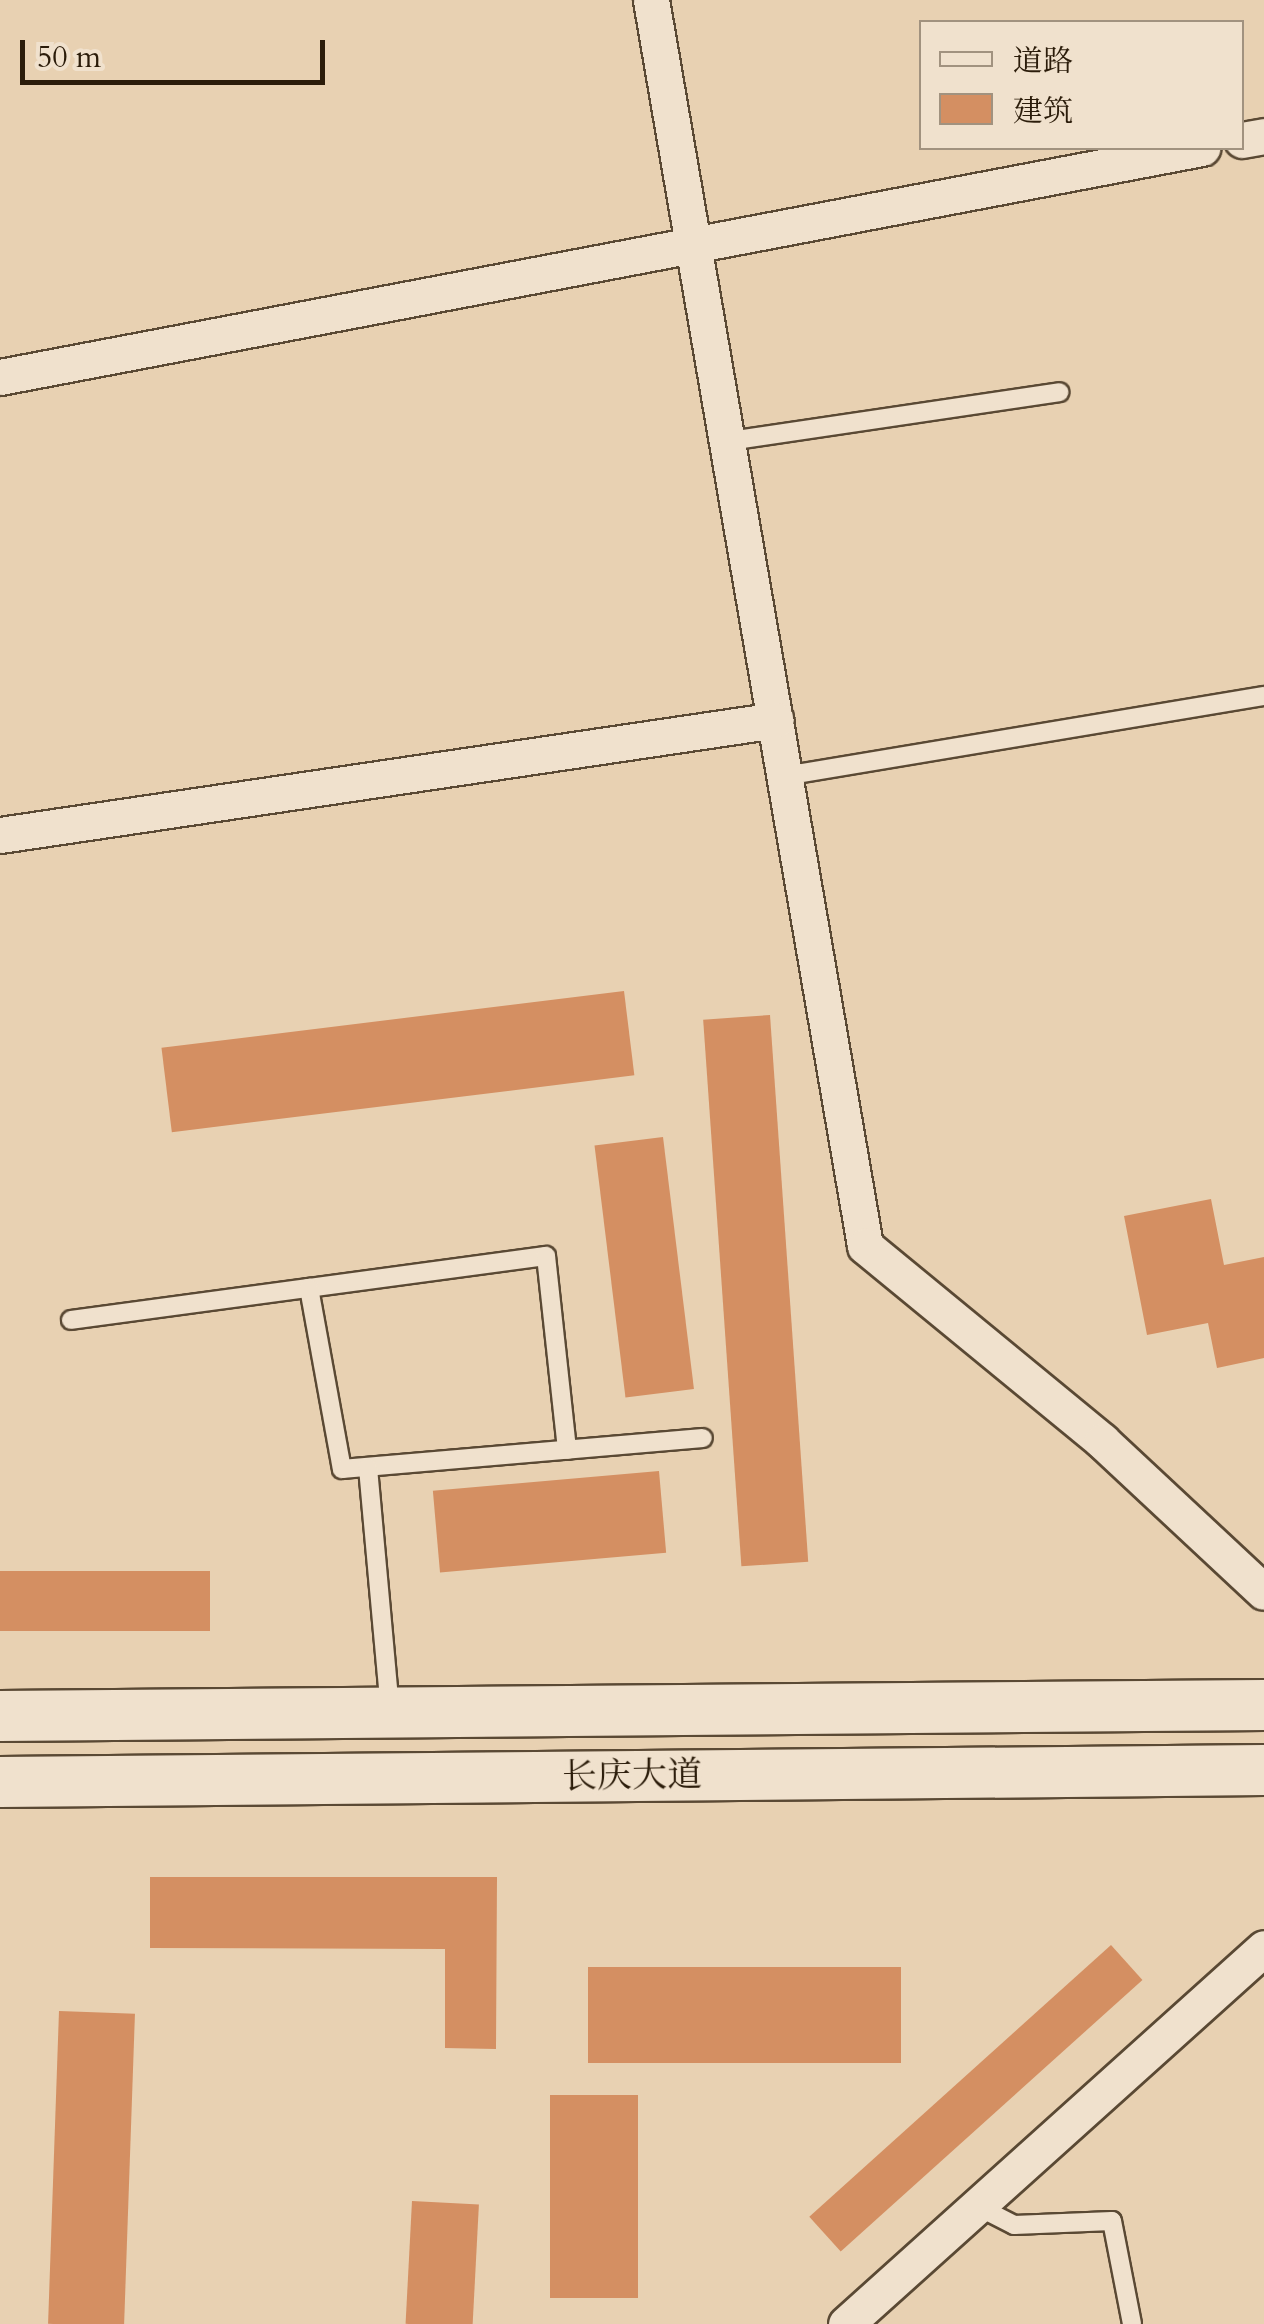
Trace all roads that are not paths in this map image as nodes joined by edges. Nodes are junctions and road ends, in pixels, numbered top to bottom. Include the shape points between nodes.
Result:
1 (652, 0) edge
2 (1192, 150) edge
3 (696, 246) junction
4 (0, 377) edge
5 (1059, 392) dead end
6 (729, 441) junction
7 (1264, 696) edge
8 (776, 720) junction
9 (785, 776) junction
10 (0, 835) edge
11 (309, 1288) junction
12 (70, 1320) dead end
13 (703, 1438) dead end
14 (568, 1450) junction
15 (368, 1468) junction
16 (1264, 1592) edge
17 (1264, 1705) edge
18 (390, 1712) junction
19 (0, 1716) edge
20 (1264, 1770) edge
21 (0, 1782) edge
22 (1264, 1948) edge
23 (975, 2205) junction
24 (846, 2324) edge
25 (1132, 2324) edge

1 - 3 street
2 - 3 street
3 - 4 street
3 - 6 street
5 - 6 lane
6 - 8 street
7 - 9 lane
8 - 9 street
8 - 10 street
9 - 16 street via 865,1246 1102,1441
11 - 12 lane
11 - 14 lane via 546,1256
11 - 15 lane via 342,1469
13 - 14 lane
14 - 15 lane
15 - 18 lane
17 - 18 main road, 长庆大道
18 - 19 main road, 长庆大道
20 - 21 main road, 长庆大道
22 - 23 street
23 - 24 street
23 - 25 lane via 1014,2225 1112,2222

